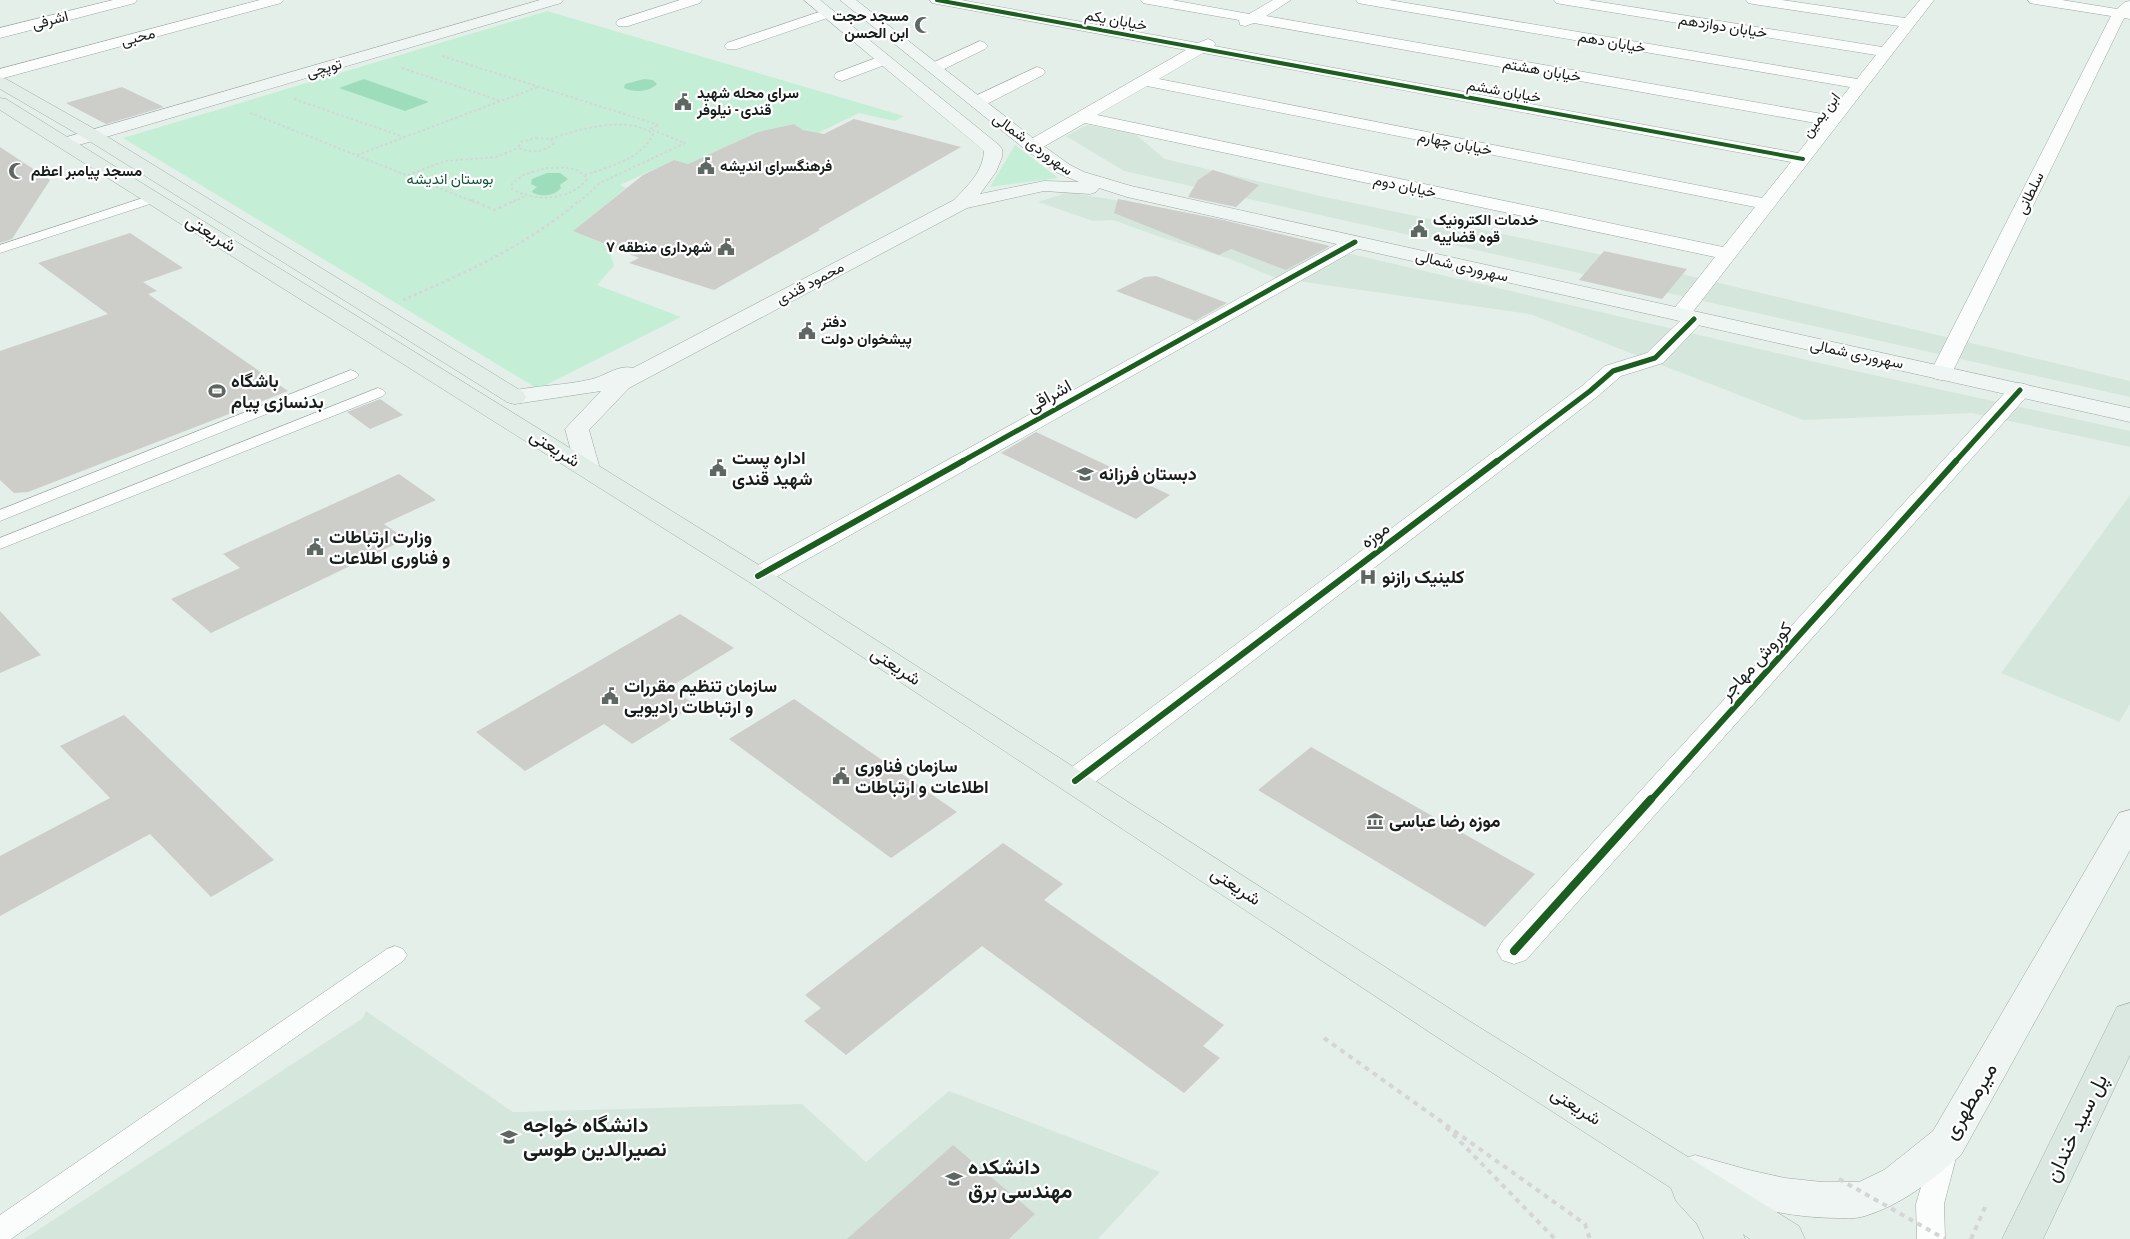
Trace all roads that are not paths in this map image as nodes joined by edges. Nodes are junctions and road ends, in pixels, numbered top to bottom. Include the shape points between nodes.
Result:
1 (130, 0) edge
2 (276, 0) edge
3 (556, 0) edge
4 (695, 0) edge
5 (812, 0) edge
6 (847, 0) edge
7 (937, 0) edge
8 (1148, 0) edge
9 (1284, 0) edge
10 (1363, 0) edge
11 (1561, 0) edge
12 (1753, 0) edge
13 (1927, 0) edge
14 (2035, 0) edge
15 (2126, 11) edge
16 (828, 14) junction
17 (1252, 18) junction
18 (623, 23) dead end
19 (1909, 24) junction
20 (1235, 28) dead end
21 (0, 33) edge
22 (1218, 38) dead end
23 (732, 46) dead end
24 (980, 46) dead end
25 (1201, 48) junction
26 (1886, 52) junction
27 (884, 60) junction
28 (934, 68) junction
29 (1037, 72) dead end
30 (0, 74) edge
31 (842, 76) dead end
32 (1144, 81) junction
33 (0, 82) edge
34 (1861, 84) junction
35 (977, 102) junction
36 (0, 103) edge
37 (1082, 117) junction
38 (1832, 121) junction
39 (92, 135) junction
40 (66, 143) junction
41 (1032, 146) junction
42 (1802, 159) junction
43 (1127, 191) junction
44 (155, 198) junction
45 (961, 204) junction
46 (1767, 204) junction
47 (1355, 242) junction
48 (0, 248) edge
49 (1728, 254) junction
50 (1687, 317) junction
51 (658, 363) junction
52 (1941, 373) junction
53 (351, 375) dead end
54 (2020, 390) junction
55 (378, 393) dead end
56 (515, 396) joint
57 (2130, 415) edge
58 (588, 469) junction
59 (0, 516) edge
60 (0, 544) edge
61 (758, 576) junction
62 (1074, 781) junction
63 (2130, 821) edge
64 (1514, 951) dead end
65 (395, 955) dead end
66 (2130, 1017) edge
67 (1947, 1143) junction
68 (1665, 1163) junction
69 (0, 1231) edge
70 (1725, 1239) edge
71 (1785, 1239) edge
72 (1931, 1239) edge
73 (2022, 1239) edge

1 - 21 street, اشرفی
2 - 30 street, محبی
3 - 39 main road, توپچی
4 - 18 street
5 - 16 main road, سهروردی شمالی
6 - 28 main road, سهروردی شمالی
7 - 25 street, خیابان یکم
8 - 17 street, خیابان هشتم
9 - 17 street
10 - 34 street, خیابان دهم
11 - 26 street, خیابان دوازدهم
12 - 19 street
13 - 19 street, ابن یمین
14 - 15 street
15 - 52 street, سلطانی
16 - 23 street
16 - 27 main road, سهروردی شمالی
17 - 20 street
17 - 38 street, خیابان هشتم
19 - 26 street, ابن یمین
22 - 25 street
24 - 28 street
25 - 32 street
25 - 42 street, خیابان ششم
26 - 34 street, ابن یمین
27 - 31 street
27 - 45 main road, سهروردی شمالی via 993,149 994,160 989,172
28 - 35 main road, سهروردی شمالی
29 - 35 street
32 - 37 street
32 - 46 street, خیابان چهارم
33 - 39 main road, شریعتی
34 - 38 street, ابن یمین
35 - 41 main road, سهروردی شمالی
36 - 40 main road, شریعتی
37 - 41 street
37 - 49 street, خیابان دوم
38 - 42 street, ابن یمین
39 - 40 main road, توپچی
39 - 56 main road, شریعتی
40 - 44 main road, شریعتی
41 - 43 main road, سهروردی شمالی via 1078,176
42 - 46 street, ابن یمین
43 - 45 main road via 1044,186
43 - 47 main road, سهروردی شمالی
44 - 48 lane
44 - 58 main road, شریعتی
45 - 51 main road, محمود قندی
46 - 49 street, ابن یمین
47 - 50 main road, سهروردی شمالی
47 - 61 street, اشراقی
49 - 50 street, ابن یمین
50 - 52 main road, سهروردی شمالی
50 - 62 street, موزه via 1655,358 1613,371
51 - 56 main road, محمود قندی via 598,384
51 - 58 main road, محمود قندی via 621,383 577,429
52 - 54 main road, سهروردی شمالی
53 - 59 lane
54 - 57 main road, سهروردی شمالی
54 - 64 street, کوروش مهاجر
55 - 60 lane
58 - 61 main road, شریعتی
61 - 62 main road, شریعتی
62 - 68 main road, شریعتی via 1453,1029
63 - 67 main road, میرمطهری
65 - 69 lane
66 - 73 highway, پل سید خندان
67 - 68 main road, میرمطهری via 1888,1188 1863,1199 1816,1201 1754,1191
67 - 72 lane via 1930,1204
68 - 70 main road via 1711,1211
68 - 71 main road, شریعتی

